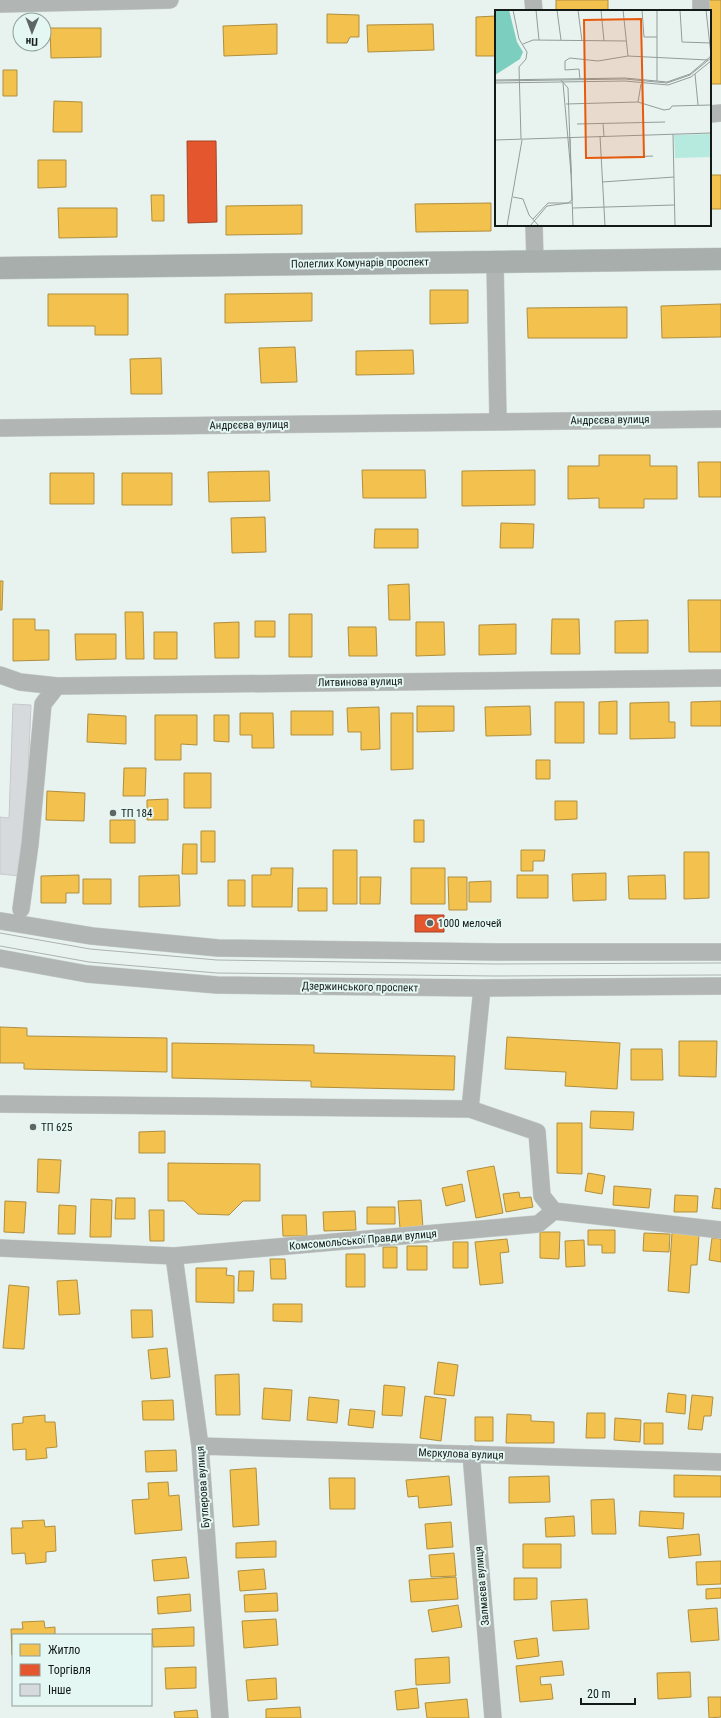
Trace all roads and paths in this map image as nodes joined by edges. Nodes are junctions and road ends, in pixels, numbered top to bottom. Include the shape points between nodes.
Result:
1 (170, 0) edge
2 (701, 0) edge
3 (0, 4) edge
4 (702, 10) edge
5 (721, 113) edge
6 (711, 114) edge
7 (534, 226) edge
8 (721, 259) edge
9 (495, 262) junction
10 (535, 262) junction
11 (0, 268) edge
12 (721, 418) edge
13 (498, 421) junction
14 (0, 428) edge
15 (0, 675) edge
16 (721, 678) edge
17 (57, 686) junction
18 (21, 909) dead end
19 (0, 921) edge
20 (721, 952) edge
21 (0, 958) edge
22 (721, 986) edge
23 (482, 988) junction
24 (0, 1104) edge
25 (470, 1109) junction
26 (554, 1211) junction
27 (721, 1230) edge
28 (0, 1248) edge
29 (174, 1256) junction
30 (200, 1446) junction
31 (471, 1454) junction
32 (721, 1462) edge
33 (220, 1718) edge
34 (493, 1718) edge

1 - 3 street
2 - 4 street
5 - 6 street
7 - 10 street
8 - 10 main road, Полеглих Комунарів проспект
9 - 10 main road, Полеглих Комунарів проспект
9 - 11 main road, Полеглих Комунарів проспект
9 - 13 street
12 - 13 street, Андрєєва вулиця
13 - 14 street, Андрєєва вулиця
15 - 17 street, Литвинова вулиця via 20,682
16 - 17 street, Литвинова вулиця
17 - 18 street via 43,704 30,844
19 - 20 street via 92,936 218,948
21 - 23 street, Дзержинського проспект via 87,974 217,985
22 - 23 street, Дзержинського проспект
23 - 25 street
24 - 25 street
25 - 26 street via 537,1132 542,1196
26 - 27 street
26 - 29 street, Комсомольської Правди вулиця via 538,1224
28 - 29 street, Комсомольської Правди вулиця
29 - 30 street, Бутлерова вулиця
30 - 31 street, Мєркулова вулиця
30 - 33 street, Бутлерова вулиця
31 - 32 street, Мєркулова вулиця
31 - 34 street, Залмаєва вулиця

